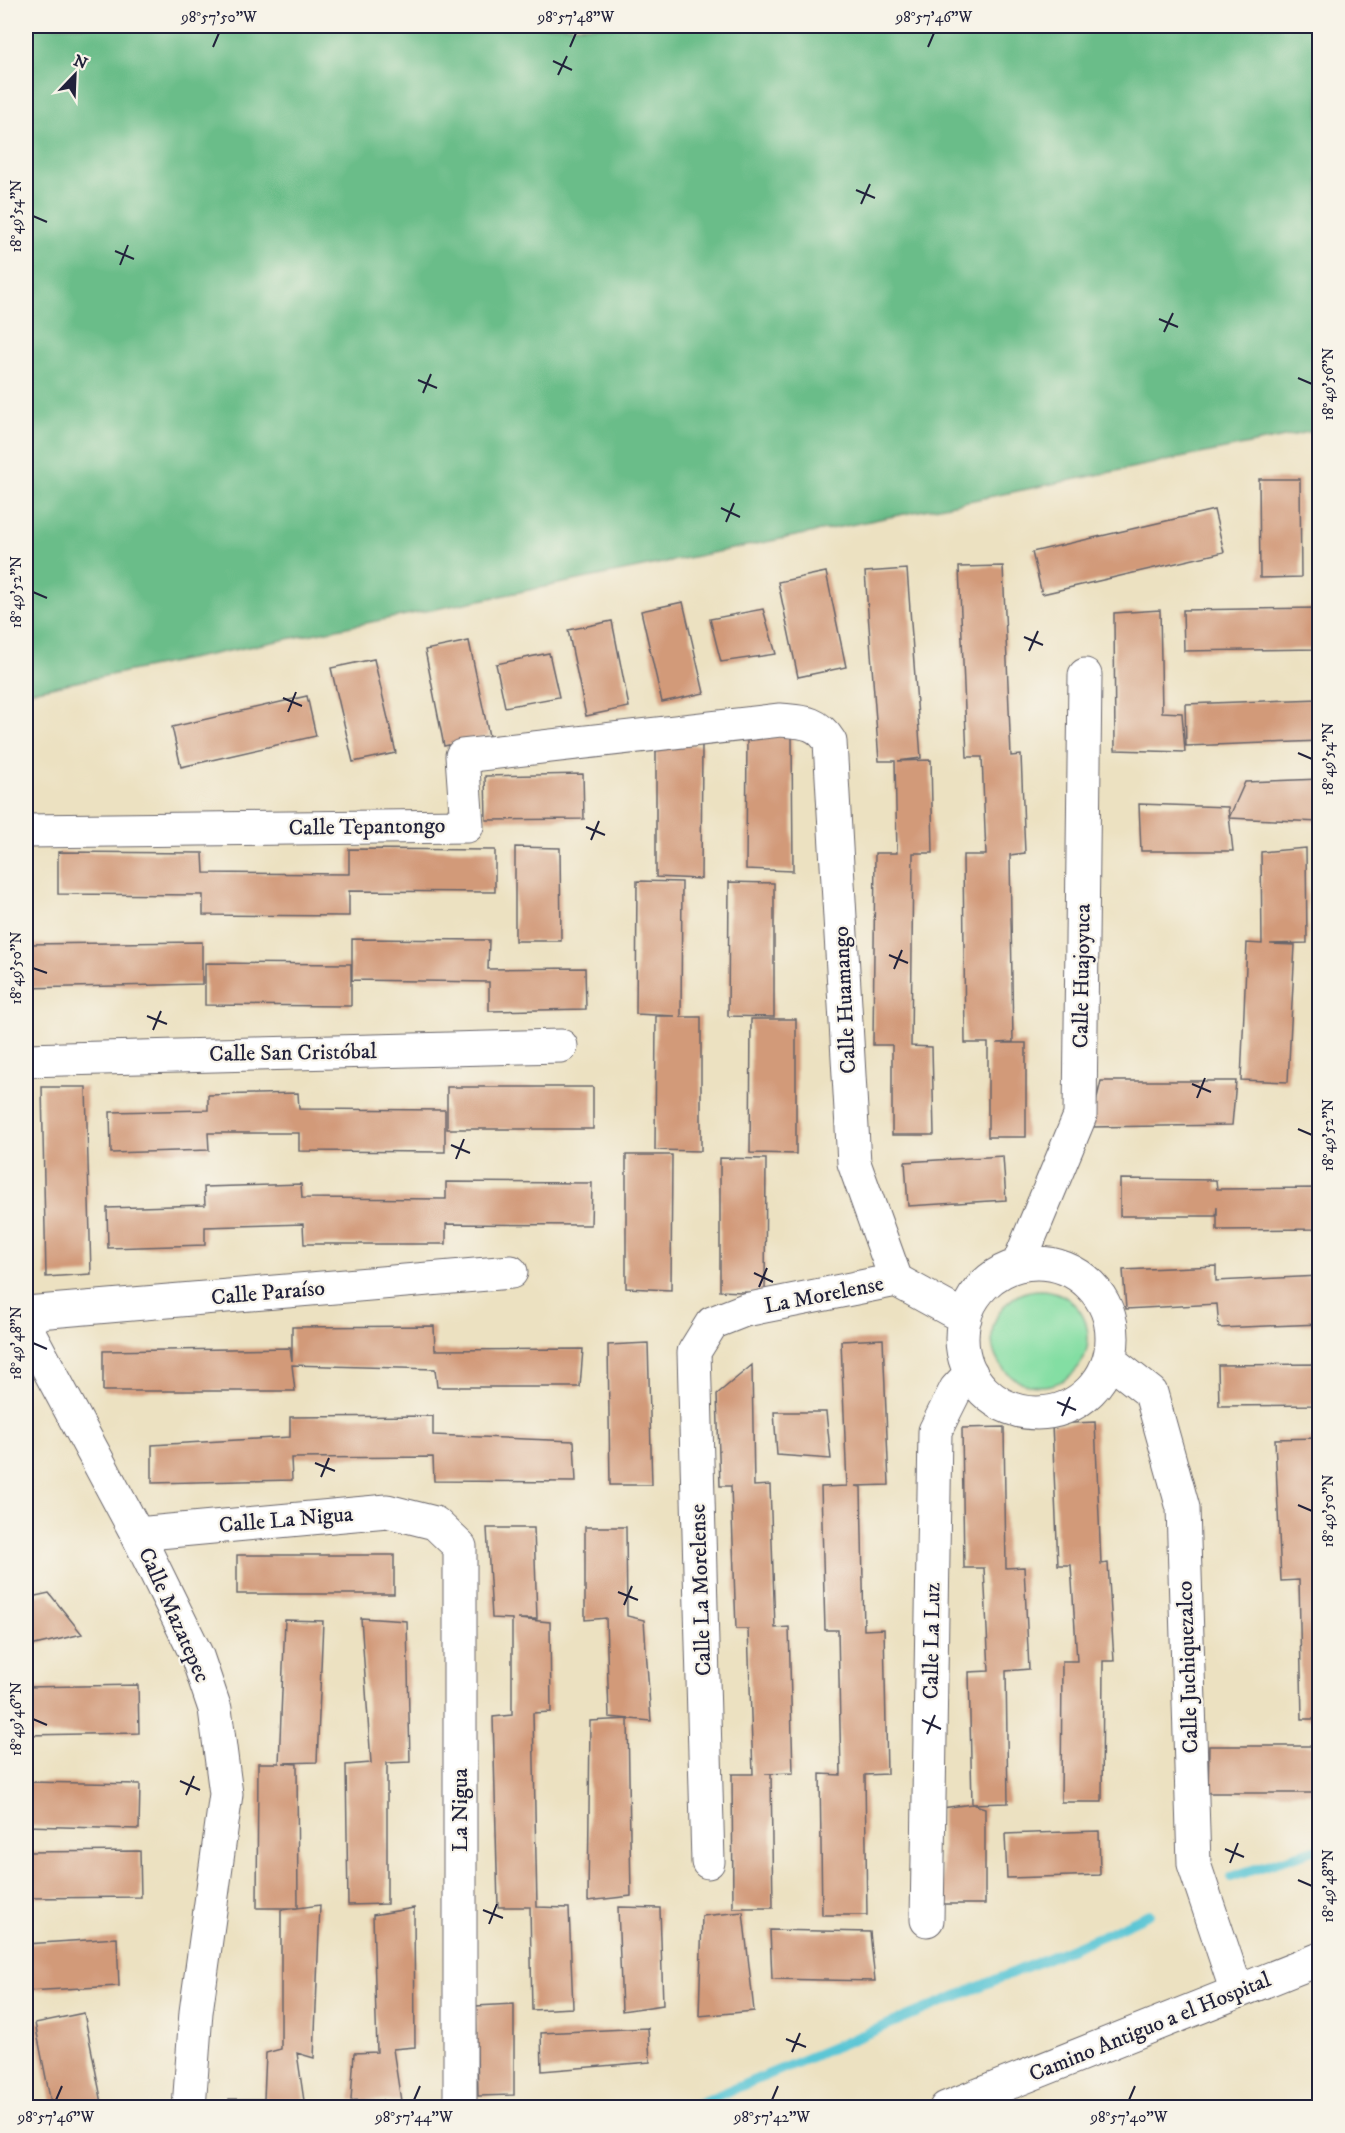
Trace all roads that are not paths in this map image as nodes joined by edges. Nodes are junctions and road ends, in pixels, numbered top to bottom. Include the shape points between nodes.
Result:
1 (1085, 675) dead end
2 (810, 723) joint
3 (26, 831) edge
4 (561, 1046) dead end
5 (26, 1060) edge
6 (1018, 1265) junction
7 (511, 1272) dead end
8 (896, 1280) junction
9 (26, 1313) edge
10 (965, 1318) junction
11 (712, 1323) joint
12 (26, 1327) edge
13 (1109, 1360) junction
14 (970, 1373) junction
15 (435, 1522) joint
16 (137, 1534) junction
17 (708, 1862) dead end
18 (927, 1920) dead end
19 (1320, 1959) edge
20 (1237, 1992) junction
21 (189, 2108) edge
22 (460, 2108) edge
23 (946, 2108) edge

1 - 6 street, Calle Huajoyuca via 1080,1116
2 - 3 street, Calle Tepantongo via 780,720 462,756 467,826
2 - 8 street, Calle Huamango via 824,732 830,742 854,1163
4 - 5 street, Calle San Cristóbal
6 - 10 street via 990,1279 972,1298
6 - 13 street via 1039,1262 1065,1268 1088,1281 1104,1302 1112,1324
7 - 9 street, Calle Paraíso
8 - 10 street, La Morelense
8 - 11 street, La Morelense via 745,1310
10 - 14 street via 962,1349
11 - 17 street, Calle La Morelense via 694,1352
12 - 16 street, Calle Mazatepec
13 - 14 street via 1092,1390 1073,1404 1052,1412 1027,1412 1005,1406 985,1392
13 - 20 street, Calle Juchiquezalco via 1151,1393 1183,1508 1194,1864
14 - 18 street, Calle La Luz via 956,1389 935,1431
15 - 16 street, Calle La Nigua via 387,1511
15 - 22 street, La Nigua via 460,1547
16 - 21 street, Calle Mazatepec via 197,1656 215,1709 226,1794 196,2012
19 - 20 street, Camino Antiguo a el Hospital
20 - 23 street, Camino Antiguo a el Hospital

